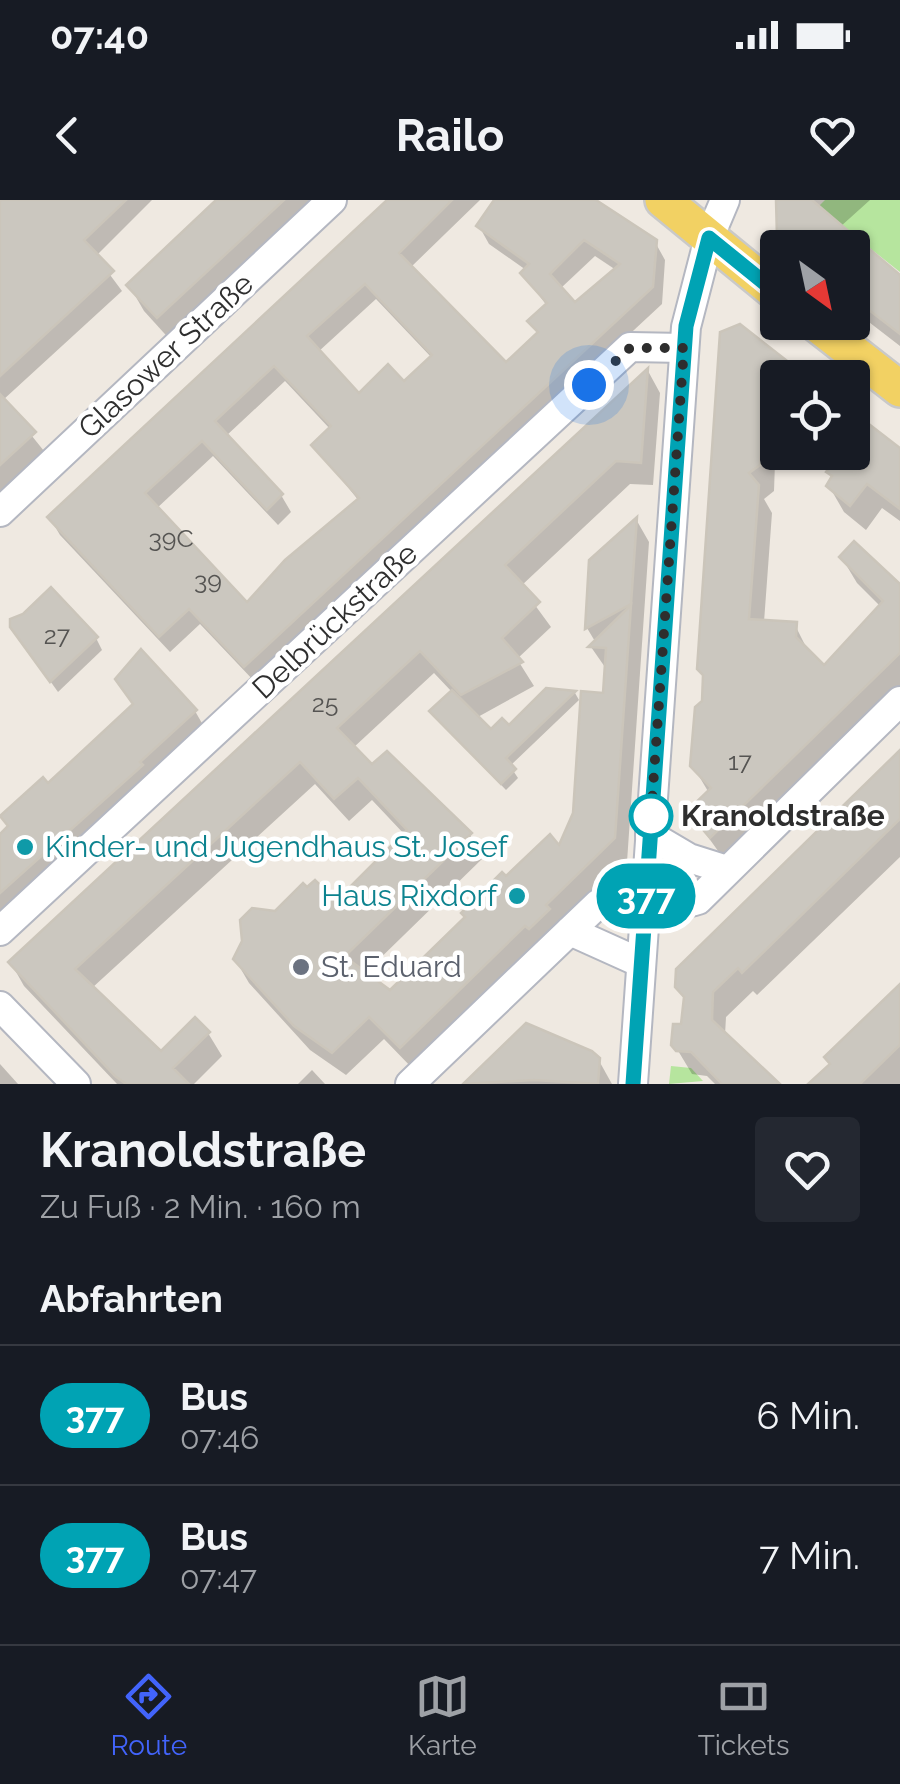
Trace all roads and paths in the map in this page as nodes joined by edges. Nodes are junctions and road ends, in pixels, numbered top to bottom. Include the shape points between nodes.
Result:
1 (332, 200) edge
2 (663, 200) edge
3 (725, 200) edge
4 (709, 238) junction
5 (760, 279) edge
6 (837, 340) edge
7 (684, 348) junction
8 (900, 388) edge
9 (0, 512) edge
10 (900, 701) edge
11 (650, 835) junction
12 (727, 870) junction
13 (645, 904) junction
14 (570, 930) junction
15 (0, 932) edge
16 (641, 963) junction
17 (0, 1006) edge
18 (76, 1084) edge
19 (410, 1084) edge
20 (633, 1084) edge

1 - 9 street, Glasower Straße
2 - 4 main road
3 - 4 street
4 - 5 main road
4 - 7 street
6 - 8 main road
7 - 11 street
7 - 15 street, Delbrückstraße via 630,348
10 - 12 street
11 - 12 street
11 - 13 street
12 - 13 street via 698,900 677,907
13 - 14 street via 606,900
13 - 16 street
14 - 16 street
14 - 19 street
16 - 20 street
17 - 18 street

